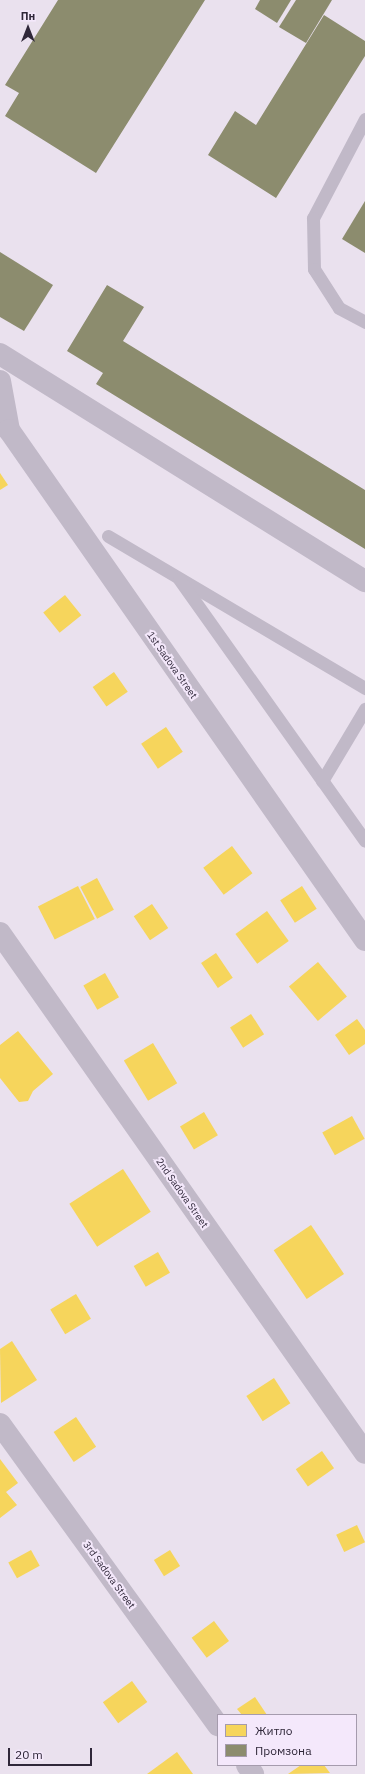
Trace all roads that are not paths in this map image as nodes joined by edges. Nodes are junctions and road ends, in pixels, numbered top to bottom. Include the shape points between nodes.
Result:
1 (365, 119) edge
2 (365, 322) edge
3 (0, 354) edge
4 (0, 381) edge
5 (108, 536) dead end
6 (179, 578) junction
7 (365, 581) edge
8 (365, 688) edge
9 (365, 709) edge
10 (322, 781) junction
11 (365, 841) edge
12 (0, 933) edge
13 (365, 940) edge
14 (0, 1424) edge
15 (365, 1453) edge
16 (217, 1724) edge

1 - 2 lane via 313,218 314,269 339,308
3 - 7 street
4 - 13 street, 1st Sadova Street via 9,430
5 - 6 lane
6 - 8 lane
6 - 10 lane
9 - 10 lane
10 - 11 lane
12 - 15 street, 2nd Sadova Street
14 - 16 street, 3rd Sadova Street

